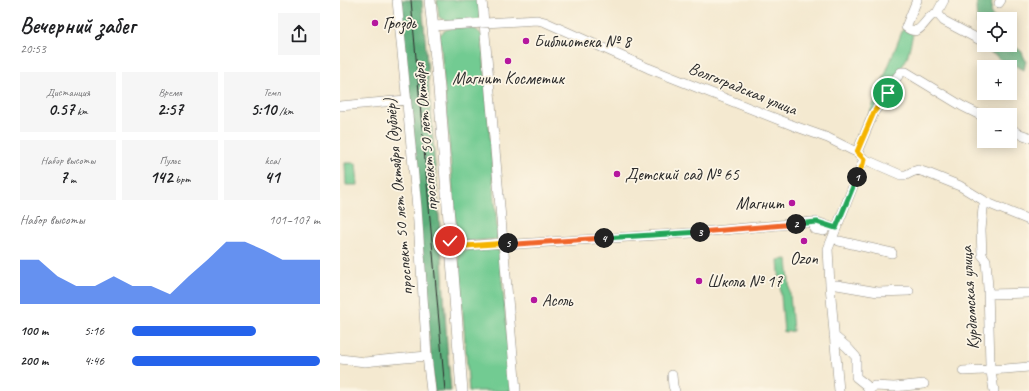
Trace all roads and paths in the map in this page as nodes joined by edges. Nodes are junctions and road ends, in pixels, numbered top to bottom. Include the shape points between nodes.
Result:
1 (397, 0) edge
2 (430, 0) edge
3 (482, 0) edge
4 (917, 0) edge
5 (944, 0) edge
6 (937, 13) junction
7 (484, 23) junction
8 (433, 26) junction
9 (977, 38) edge
10 (406, 100) junction
11 (340, 106) edge
12 (977, 114) edge
13 (1017, 133) edge
14 (1029, 136) edge
15 (857, 152) junction
16 (864, 159) junction
17 (985, 202) junction
18 (1029, 220) edge
19 (836, 228) junction
20 (814, 229) dead end
21 (824, 231) dead end
22 (839, 241) dead end
23 (503, 243) junction
24 (451, 247) junction
25 (892, 253) dead end
26 (830, 286) junction
27 (909, 291) dead end
28 (1029, 293) edge
29 (988, 294) junction
30 (834, 336) junction
31 (427, 356) junction
32 (340, 359) edge
33 (1029, 367) edge
34 (991, 370) junction
35 (963, 371) dead end
36 (672, 375) dead end
37 (924, 384) dead end
38 (868, 390) edge
39 (431, 391) edge
40 (462, 391) edge
41 (516, 391) edge
42 (675, 391) edge
43 (838, 391) edge
44 (994, 391) edge

1 - 10 street, проспект 50 лет Октября (дублёр)
2 - 8 main road, проспект 50 лет Октября
3 - 7 street
4 - 6 street via 906,27 918,30
5 - 6 street
6 - 9 street via 944,21
7 - 8 street, Волгоградская улица
7 - 15 street, Волгоградская улица via 537,20 545,22
7 - 23 street
8 - 24 main road, проспект 50 лет Октября
10 - 11 street
10 - 31 street, проспект 50 лет Октября (дублёр) via 417,208
12 - 15 street via 906,72 901,72 874,112
13 - 14 street
15 - 16 street, Волгоградская улица
16 - 17 street, Волгоградская улица via 901,176 918,170 930,174 960,186
16 - 19 street
17 - 18 street, Волгоградская улица
17 - 29 street, Курдюмская улица via 981,230
19 - 23 street via 811,222 692,233
19 - 26 street via 828,250
20 - 21 street
22 - 25 street
23 - 24 street
23 - 41 street
24 - 40 main road, проспект 50 лет Октября
26 - 27 street via 878,292
26 - 30 street
28 - 29 street
29 - 34 street, Курдюмская улица
30 - 38 street via 856,357 856,377
30 - 43 street
31 - 32 street via 365,362
31 - 39 street, проспект 50 лет Октября (дублёр)
33 - 34 street
34 - 35 street
34 - 44 street, Курдюмская улица
36 - 42 street
37 - 38 street via 874,386

